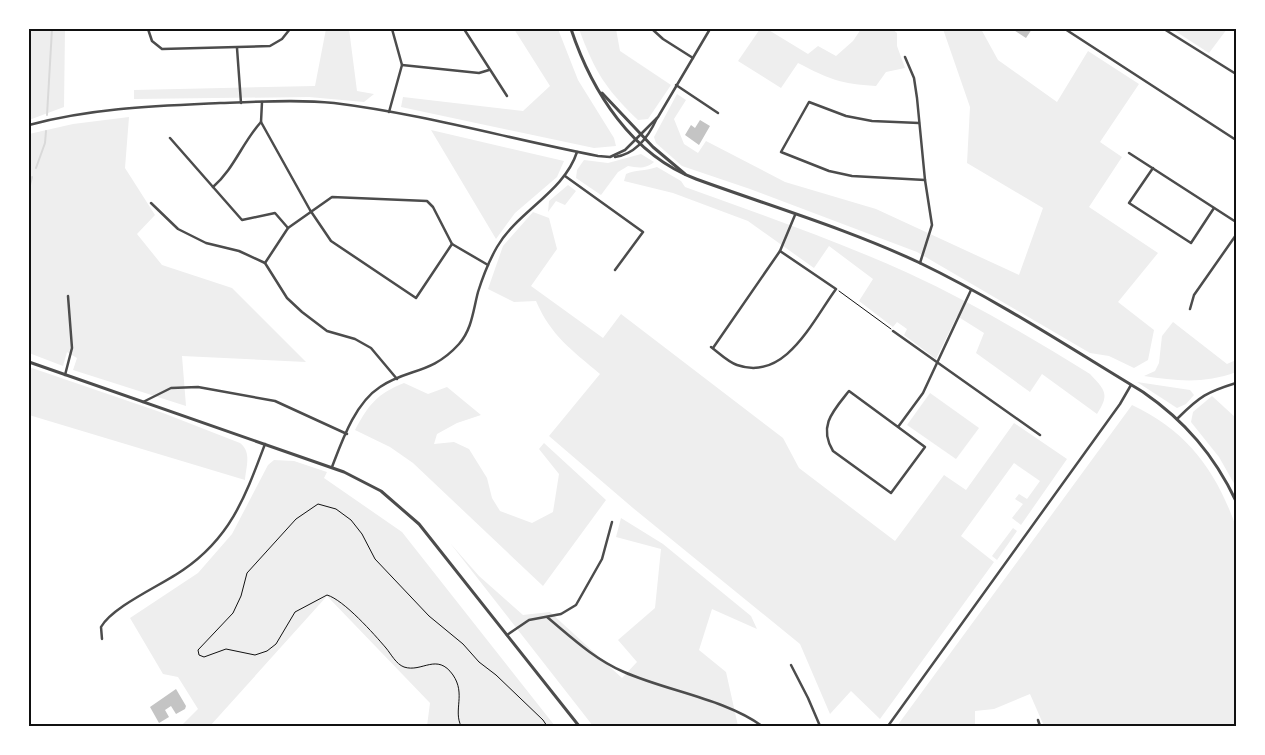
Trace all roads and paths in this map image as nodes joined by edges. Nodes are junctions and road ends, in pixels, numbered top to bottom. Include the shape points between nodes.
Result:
1 (148, 29) edge
2 (290, 29) edge
3 (392, 29) edge
4 (464, 29) edge
5 (571, 29) edge
6 (652, 29) edge
7 (710, 29) edge
8 (1065, 29) edge
9 (1164, 29) edge
10 (237, 48) junction
11 (905, 57) dead end
12 (693, 58) junction
13 (402, 65) junction
14 (489, 70) junction
15 (1236, 74) edge
16 (596, 84) junction
17 (676, 85) junction
18 (508, 96) dead end
19 (262, 102) junction
20 (241, 103) junction
21 (389, 112) junction
22 (718, 114) dead end
23 (658, 117) junction
24 (262, 122) junction
25 (919, 123) junction
26 (29, 125) edge
27 (640, 134) junction
28 (170, 138) dead end
29 (645, 139) junction
30 (636, 140) junction
31 (1236, 140) edge
32 (640, 144) junction
33 (577, 152) junction
34 (1129, 152) dead end
35 (610, 157) junction
36 (1153, 168) junction
37 (565, 176) junction
38 (694, 179) junction
39 (925, 180) junction
40 (213, 187) junction
41 (151, 203) dead end
42 (1214, 208) junction
43 (310, 210) junction
44 (795, 215) junction
45 (1236, 222) edge
46 (288, 228) junction
47 (1236, 235) edge
48 (452, 244) junction
49 (780, 251) junction
50 (265, 263) junction
51 (920, 263) junction
52 (488, 265) junction
53 (615, 270) dead end
54 (836, 289) junction
55 (972, 290) junction
56 (68, 296) dead end
57 (1190, 309) dead end
58 (893, 331) joint
59 (29, 362) edge
60 (936, 363) junction
61 (66, 375) junction
62 (397, 379) junction
63 (1236, 383) edge
64 (1130, 384) junction
65 (143, 402) junction
66 (1178, 418) junction
67 (898, 427) junction
68 (347, 434) junction
69 (1040, 435) dead end
70 (265, 444) junction
71 (332, 468) junction
72 (1236, 501) edge
73 (612, 522) dead end
74 (547, 617) junction
75 (507, 635) junction
76 (102, 639) dead end
77 (791, 665) dead end
78 (1038, 720) dead end
79 (461, 726) edge
80 (547, 726) edge
81 (579, 726) edge
82 (762, 726) edge
83 (820, 726) edge
84 (888, 726) edge
85 (1040, 726) edge

1 - 10 street via 152,41 162,49
2 - 10 street via 270,46
3 - 13 street
4 - 14 street
5 - 16 street
6 - 12 street
7 - 12 street
8 - 31 street
9 - 15 street
10 - 20 street
11 - 25 street via 914,78
12 - 17 street
13 - 14 street via 479,73
13 - 21 street
14 - 18 street
16 - 27 street
16 - 30 street via 612,112
17 - 22 street
17 - 23 street
19 - 20 street
19 - 21 street via 332,103
19 - 24 street
20 - 26 street via 94,111
21 - 33 street
23 - 27 street
23 - 29 street
24 - 40 street via 249,135 231,169
24 - 43 street
25 - 39 street
25 - 39 street via 854,117 809,102 781,152 829,171 852,176
27 - 29 street
27 - 30 street
28 - 40 street
29 - 32 street
29 - 38 street
30 - 32 street
30 - 35 street
32 - 35 street via 628,153
32 - 38 street via 668,166
33 - 35 street
33 - 37 street
34 - 36 street
36 - 42 street
36 - 42 street via 1129,202 1183,238 1191,243
37 - 52 street via 519,218 498,245
37 - 53 street via 643,232
38 - 44 street
39 - 51 street via 932,225
40 - 46 street via 242,220 275,213
41 - 50 street via 178,229 206,243 239,251
42 - 45 street
43 - 46 street
43 - 48 street via 332,197 427,201
43 - 48 street via 330,241 416,298
44 - 49 street
44 - 51 street
46 - 50 street
47 - 57 street via 1194,295
48 - 52 street
49 - 54 street
49 - 54 street via 712,347 735,364 752,369 779,362 790,352
50 - 62 street via 287,298 302,312 327,331 355,339 371,348
51 - 55 street
52 - 62 street via 472,323 460,343 434,365
54 - 58 path
55 - 60 street
55 - 64 street
56 - 61 street via 72,348
58 - 60 street
59 - 61 street
60 - 67 street via 923,393
60 - 69 street
61 - 65 street
62 - 68 street via 370,394
63 - 66 street via 1197,398
64 - 66 street
64 - 84 street via 1120,404 1022,543
65 - 68 street via 171,388 198,387 275,401
65 - 70 street
66 - 72 street via 1206,450
67 - 67 street via 848,390 831,414 827,441 833,451 891,493 925,447
68 - 71 street
70 - 71 street
70 - 76 street via 246,494 220,538 182,571 110,615 101,627
71 - 75 street via 380,491 408,513
73 - 74 street via 602,559 576,605 561,614
74 - 75 street via 529,620
74 - 82 street via 591,654 622,672 741,714
75 - 81 street
77 - 83 street
78 - 85 street
79 - 80 path via 458,715 460,696 453,675 443,665 411,668 399,664 336,597 327,595 295,612 276,644 268,651 255,655 226,649 204,657 198,650 233,613 247,573 296,519 318,504 328,506 351,520 375,559 428,616 463,644

